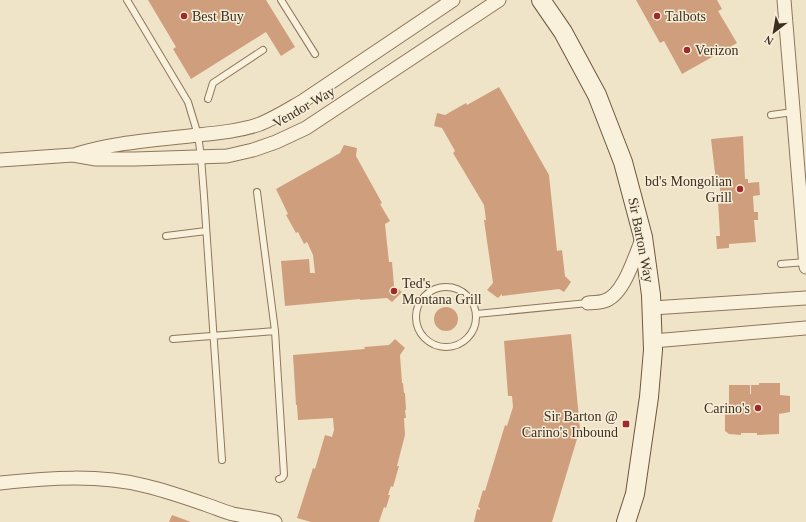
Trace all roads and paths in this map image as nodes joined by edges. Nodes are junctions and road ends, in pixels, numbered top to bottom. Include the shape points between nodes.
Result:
1 (128, 0) edge
2 (280, 0) edge
3 (453, 0) edge
4 (499, 0) edge
5 (541, 0) edge
6 (784, 0) edge
7 (262, 50) dead end
8 (315, 54) dead end
9 (208, 99) dead end
10 (793, 112) junction
11 (771, 115) dead end
12 (198, 135) junction
13 (73, 155) junction
14 (201, 157) junction
15 (0, 160) edge
16 (257, 192) dead end
17 (206, 231) junction
18 (166, 236) dead end
19 (643, 237) junction
20 (806, 262) edge
21 (781, 264) dead end
22 (806, 267) edge
23 (806, 298) edge
24 (588, 303) joint
25 (652, 308) junction
26 (476, 314) junction
27 (806, 328) edge
28 (275, 331) junction
29 (214, 336) junction
30 (173, 339) dead end
31 (653, 341) junction
32 (222, 460) dead end
33 (279, 479) dead end
34 (0, 483) edge
35 (233, 514) junction
36 (245, 522) edge
37 (275, 522) edge
38 (626, 522) edge

1 - 12 lane via 188,102
2 - 8 lane
3 - 12 street, Vendor Way via 303,101 281,113 260,124
4 - 14 street, Vendor Way via 306,128 253,150 227,156
5 - 19 main road, Sir Barton Way via 563,32 597,95 624,162
6 - 10 street
7 - 9 lane via 213,83
10 - 11 lane
10 - 20 street
12 - 13 street, Vendor Way via 132,142
12 - 14 lane
13 - 14 street, Vendor Way via 96,159
13 - 15 street, Vendor Way
14 - 17 lane
16 - 28 lane
17 - 18 lane
17 - 29 lane
19 - 24 street via 624,284 618,292 605,301
19 - 25 main road, Sir Barton Way
20 - 21 lane
20 - 22 street
23 - 25 street
24 - 26 lane
25 - 31 main road, Sir Barton Way
26 - 26 lane via 465,294 457,290 439,288 420,303 417,324 424,337 431,343 449,347 458,345 471,334
27 - 31 street
28 - 29 lane
28 - 33 lane via 284,475
29 - 30 lane
29 - 32 lane
31 - 38 main road, Sir Barton Way via 649,397 635,494
34 - 35 street via 86,479 114,481 144,485
35 - 36 street
35 - 37 street

